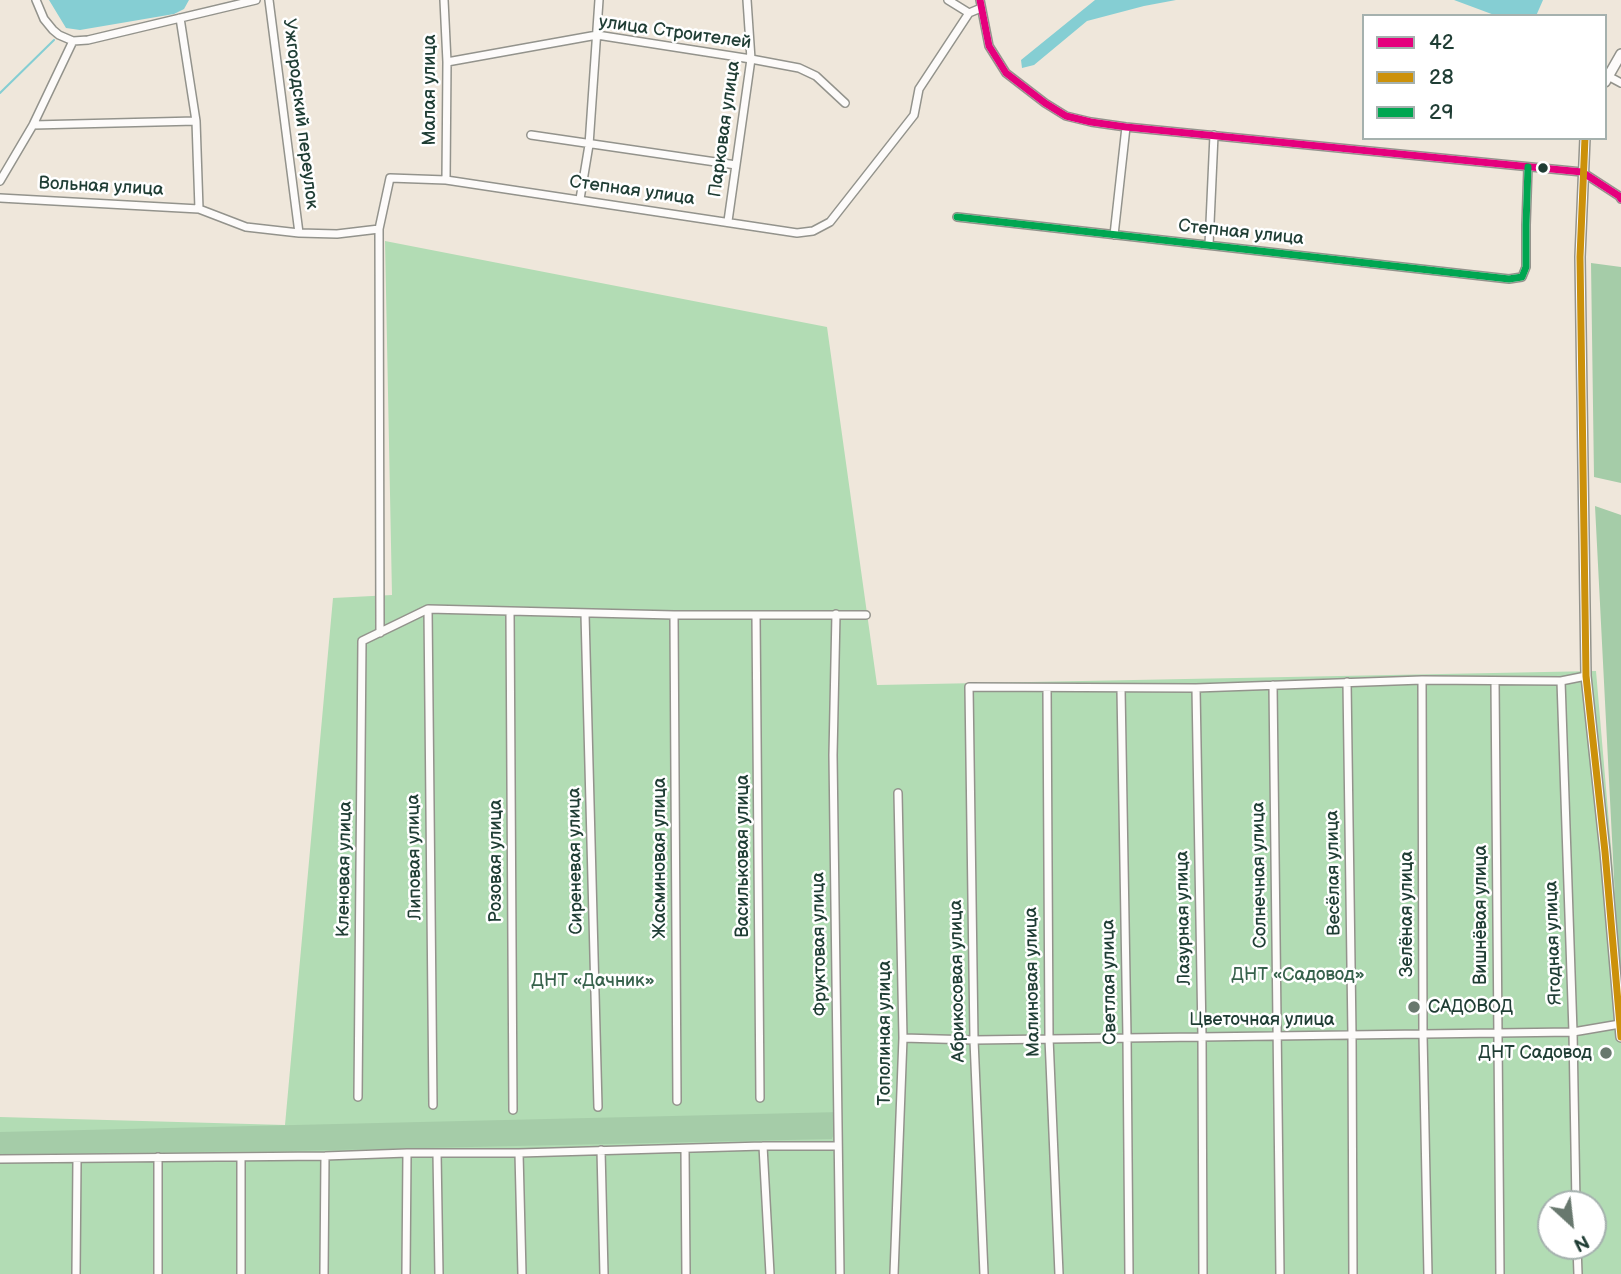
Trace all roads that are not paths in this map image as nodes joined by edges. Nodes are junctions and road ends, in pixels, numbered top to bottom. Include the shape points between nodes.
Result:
1 (36, 0) edge
2 (256, 0) edge
3 (269, 0) edge
4 (444, 0) edge
5 (599, 0) edge
6 (747, 0) edge
7 (948, 0) edge
8 (980, 4) edge
9 (969, 13) junction
10 (180, 18) junction
11 (597, 35) junction
12 (73, 41) junction
13 (1621, 54) edge
14 (751, 59) junction
15 (447, 62) junction
16 (1607, 79) edge
17 (1621, 83) edge
18 (845, 103) dead end
19 (196, 121) junction
20 (33, 125) junction
21 (1126, 127) junction
22 (531, 135) dead end
23 (1214, 135) junction
24 (1585, 140) edge
25 (589, 145) junction
26 (736, 166) junction
27 (1528, 167) junction
28 (1582, 172) junction
29 (446, 180) junction
30 (0, 181) edge
31 (0, 198) edge
32 (580, 199) junction
33 (1621, 199) edge
34 (199, 209) junction
35 (957, 218) dead end
36 (729, 221) junction
37 (379, 229) junction
38 (299, 233) junction
39 (1114, 235) junction
40 (1209, 245) junction
41 (428, 609) junction
42 (510, 612) junction
43 (585, 614) junction
44 (836, 614) junction
45 (674, 615) junction
46 (756, 615) junction
47 (866, 615) dead end
48 (380, 633) junction
49 (1586, 676) junction
50 (1422, 680) junction
51 (1495, 681) junction
52 (1561, 681) junction
53 (1347, 682) junction
54 (1273, 685) junction
55 (1196, 688) junction
56 (1047, 689) junction
57 (1121, 689) junction
58 (898, 793) dead end
59 (1620, 1024) edge
60 (1498, 1032) junction
61 (1573, 1032) junction
62 (1278, 1035) junction
63 (1352, 1035) junction
64 (1423, 1035) junction
65 (1202, 1036) junction
66 (1127, 1037) junction
67 (1621, 1037) edge
68 (903, 1038) junction
69 (1049, 1038) junction
70 (974, 1040) junction
71 (358, 1097) dead end
72 (760, 1098) dead end
73 (677, 1101) dead end
74 (433, 1105) dead end
75 (598, 1107) dead end
76 (513, 1110) dead end
77 (763, 1146) junction
78 (838, 1146) junction
79 (685, 1149) junction
80 (601, 1150) junction
81 (407, 1153) junction
82 (437, 1153) junction
83 (519, 1153) junction
84 (324, 1156) junction
85 (158, 1157) junction
86 (241, 1157) junction
87 (0, 1159) edge
88 (77, 1160) junction
89 (1577, 1190) edge
90 (76, 1274) edge
91 (158, 1274) edge
92 (241, 1274) edge
93 (324, 1274) edge
94 (406, 1274) edge
95 (439, 1274) edge
96 (522, 1274) edge
97 (604, 1274) edge
98 (686, 1274) edge
99 (769, 1274) edge
100 (840, 1274) edge
101 (894, 1274) edge
102 (984, 1274) edge
103 (1059, 1274) edge
104 (1129, 1274) edge
105 (1203, 1274) edge
106 (1280, 1274) edge
107 (1353, 1274) edge
108 (1428, 1274) edge
109 (1500, 1274) edge

1 - 12 street via 53,30
2 - 10 street
3 - 38 street, Ужгородский переулок
4 - 15 street, Малая улица
5 - 11 street
6 - 14 street, Парковая улица
7 - 9 street
8 - 9 street
8 - 21 street via 989,46 1006,74 1066,116
9 - 36 street, Степная улица via 919,89 914,115 830,222 797,233
10 - 12 street
10 - 19 street
11 - 14 street, улица Строителей
11 - 15 street, улица Строителей
11 - 25 street
12 - 20 street
13 - 16 main road
14 - 18 street, улица Строителей via 799,68 816,76
14 - 26 street, Парковая улица
15 - 29 street, Малая улица
16 - 17 street
19 - 20 street
19 - 34 street
20 - 30 street
21 - 23 street
21 - 39 street
22 - 25 street
23 - 27 street
23 - 40 street
24 - 28 main road
25 - 26 street
25 - 32 street
26 - 36 street, Парковая улица
27 - 28 street
27 - 40 street, Степная улица via 1522,277
28 - 33 street
28 - 49 main road
29 - 32 street, Степная улица
29 - 37 street, Степная улица via 390,178
31 - 34 street, Вольная улица
32 - 36 street, Степная улица
34 - 38 street, Вольная улица via 246,227
35 - 39 street, Степная улица
37 - 38 street, Вольная улица
37 - 48 street
39 - 40 street, Степная улица
41 - 42 street
41 - 48 street
41 - 74 street, Липовая улица
42 - 43 street
42 - 76 street, Розовая улица
43 - 45 street
43 - 75 street, Сиреневая улица
44 - 46 street
44 - 47 street
44 - 78 street, Фруктовая улица via 833,755
45 - 46 street
45 - 73 street, Жасминовая улица
46 - 72 street, Васильковая улица
48 - 71 street, Кленовая улица via 362,642
49 - 52 street
49 - 59 main road
50 - 51 street
50 - 53 street
50 - 64 street, Зелёная улица
51 - 52 street
51 - 60 street, Вишнёвая улица
52 - 61 street, Ягодная улица
53 - 54 street
53 - 63 street, Весёлая улица
54 - 55 street
54 - 62 street, Солнечная улица
55 - 57 street
55 - 65 street, Лазурная улица
56 - 57 street
56 - 69 street, Малиновая улица
56 - 70 street, Абрикосовая улица via 969,687
57 - 66 street, Светлая улица
58 - 68 street, Тополиная улица
59 - 61 street, Цветочная улица
59 - 67 main road
60 - 61 street, Цветочная улица
60 - 64 street, Цветочная улица
60 - 109 street, Вишнёвая улица
61 - 89 street, Ягодная улица
62 - 63 street, Цветочная улица
62 - 65 street, Цветочная улица
62 - 106 street, Солнечная улица
63 - 64 street, Цветочная улица
63 - 107 street, Весёлая улица
64 - 108 street, Зелёная улица
65 - 66 street, Цветочная улица
65 - 105 street, Лазурная улица
66 - 69 street, Цветочная улица
66 - 104 street, Светлая улица
68 - 70 street, Цветочная улица
68 - 101 street, Тополиная улица
69 - 70 street, Цветочная улица
69 - 103 street, Малиновая улица
70 - 102 street, Абрикосовая улица
77 - 78 street
77 - 79 street
77 - 99 street
78 - 100 street, Фруктовая улица
79 - 80 street
79 - 98 street
80 - 83 street
80 - 97 street
81 - 82 street
81 - 84 street
81 - 94 street
82 - 83 street
82 - 95 street
83 - 96 street
84 - 86 street
84 - 93 street
85 - 86 street
85 - 88 street
85 - 91 street
86 - 92 street
87 - 88 street
88 - 90 street

